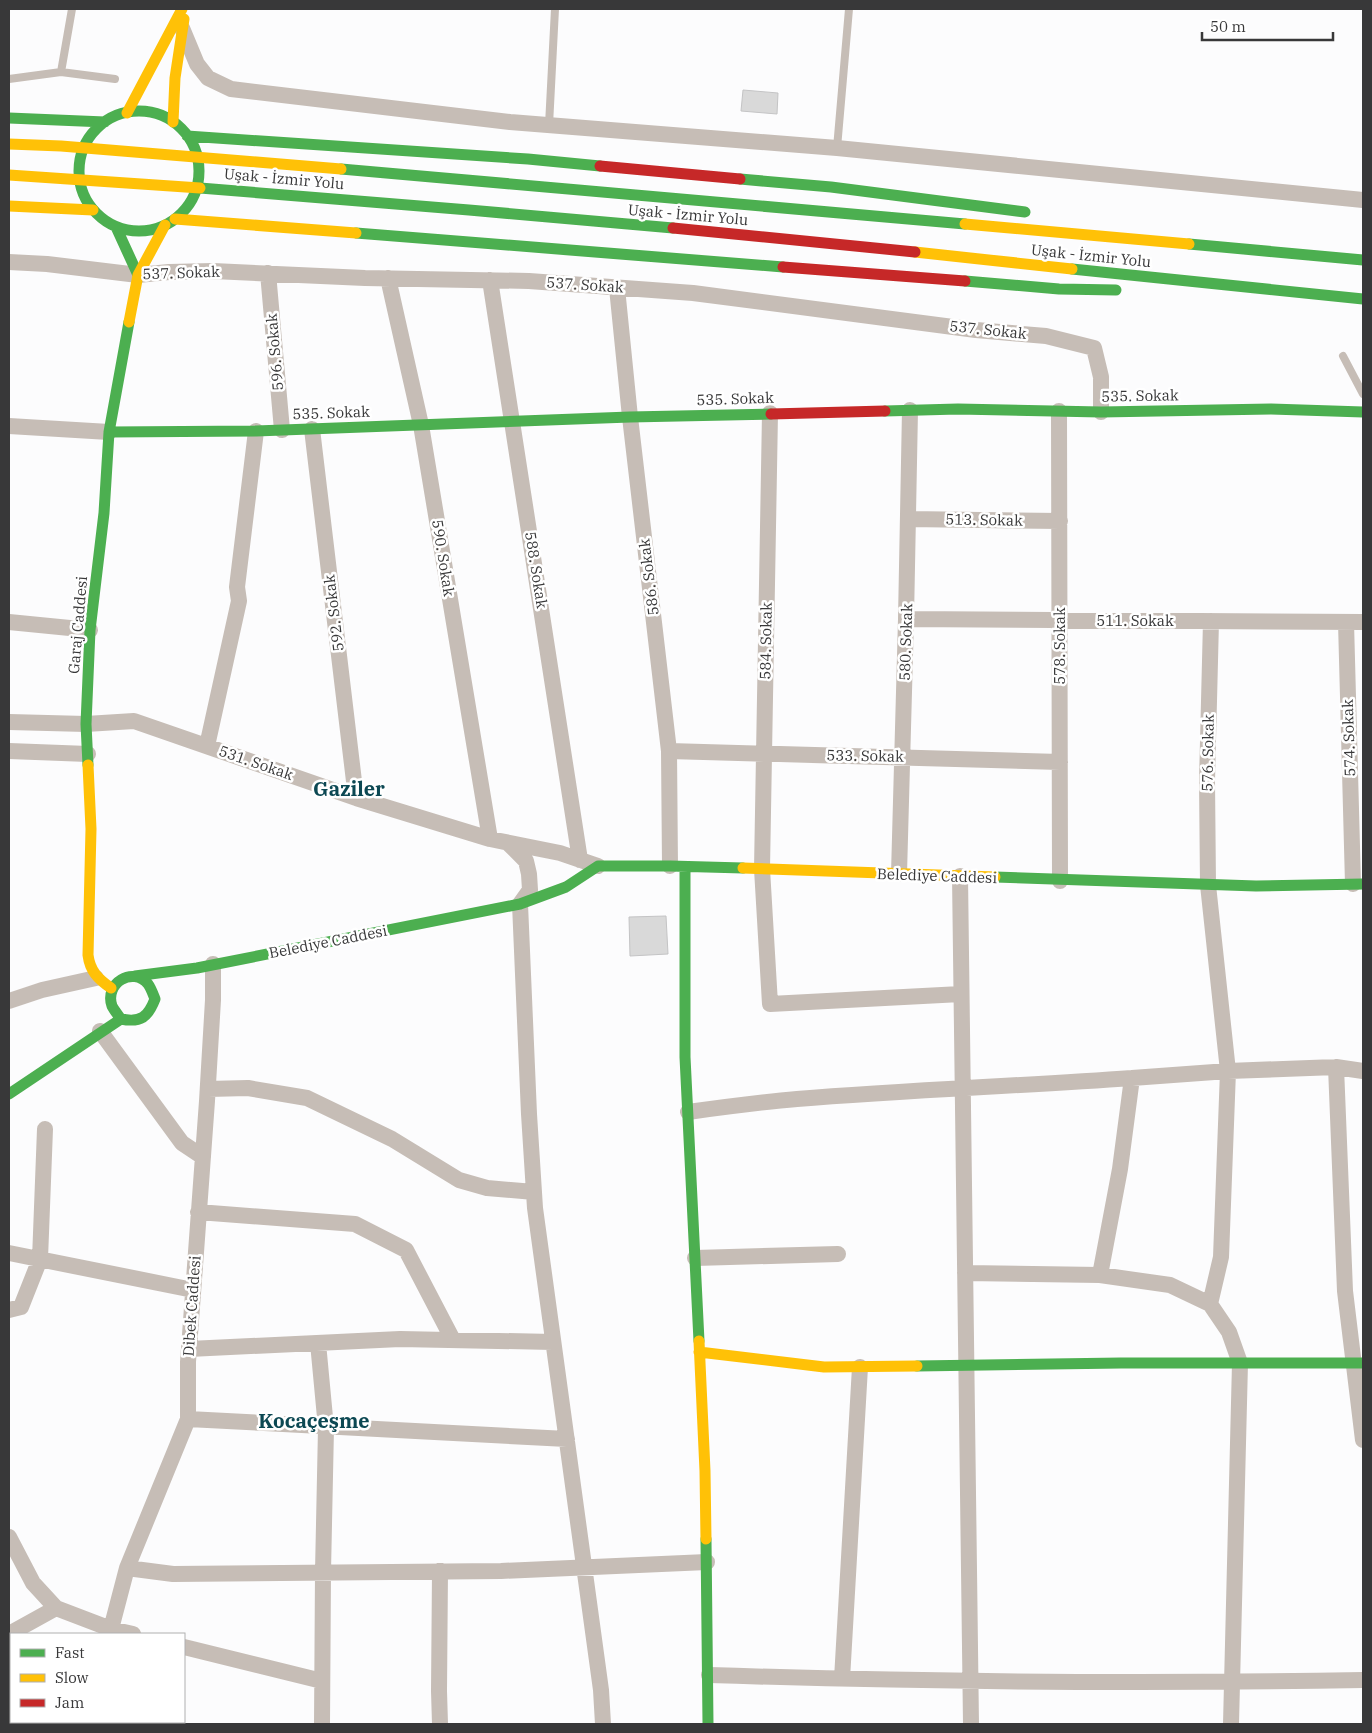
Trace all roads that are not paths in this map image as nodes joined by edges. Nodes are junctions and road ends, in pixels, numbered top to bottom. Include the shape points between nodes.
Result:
1 (72, 9) edge
2 (184, 9) edge
3 (554, 9) edge
4 (849, 9) edge
5 (182, 28) junction
6 (61, 72) junction
7 (9, 79) edge
8 (115, 80) dead end
9 (127, 113) junction
10 (9, 118) edge
11 (105, 122) junction
12 (173, 122) junction
13 (549, 125) junction
14 (187, 136) junction
15 (9, 144) edge
16 (837, 148) junction
17 (9, 175) edge
18 (1363, 200) edge
19 (9, 206) edge
20 (93, 210) junction
21 (1037, 214) dead end
22 (175, 219) junction
23 (1065, 221) dead end
24 (165, 226) junction
25 (116, 227) junction
26 (1141, 240) junction
27 (1363, 260) edge
28 (9, 262) edge
29 (268, 273) junction
30 (138, 275) junction
31 (388, 278) junction
32 (490, 280) junction
33 (617, 288) junction
34 (1126, 290) dead end
35 (1164, 290) dead end
36 (1260, 290) junction
37 (1363, 299) edge
38 (1343, 356) dead end
39 (1363, 394) edge
40 (910, 410) junction
41 (1059, 412) junction
42 (1101, 412) junction
43 (1363, 412) edge
44 (770, 413) junction
45 (630, 417) junction
46 (513, 421) junction
47 (421, 425) junction
48 (9, 426) edge
49 (312, 429) junction
50 (282, 430) junction
51 (256, 431) junction
52 (109, 432) junction
53 (908, 519) junction
54 (1060, 521) junction
55 (906, 619) junction
56 (1060, 620) junction
57 (1211, 621) junction
58 (9, 622) edge
59 (1346, 622) junction
60 (1363, 622) edge
61 (90, 630) junction
62 (9, 722) edge
63 (86, 724) junction
64 (207, 746) junction
65 (9, 751) edge
66 (669, 751) junction
67 (764, 753) junction
68 (88, 754) junction
69 (902, 756) junction
70 (1060, 762) junction
71 (356, 798) junction
72 (490, 840) junction
73 (509, 844) junction
74 (580, 860) junction
75 (598, 866) junction
76 (678, 866) junction
77 (762, 869) junction
78 (899, 874) junction
79 (960, 876) junction
80 (1060, 880) junction
81 (1358, 884) edge
82 (1208, 885) junction
83 (520, 904) junction
84 (205, 966) junction
85 (136, 976) junction
86 (96, 978) junction
87 (179, 980) dead end
88 (111, 988) junction
89 (167, 990) dead end
90 (961, 994) junction
91 (155, 999) junction
92 (9, 1000) edge
93 (121, 1019) junction
94 (100, 1031) junction
95 (1336, 1066) junction
96 (1228, 1071) junction
97 (1363, 1071) edge
98 (1132, 1078) junction
99 (208, 1089) junction
100 (962, 1089) junction
101 (9, 1094) edge
102 (688, 1112) junction
103 (45, 1129) dead end
104 (203, 1157) junction
105 (534, 1192) junction
106 (198, 1212) junction
107 (9, 1253) edge
108 (838, 1254) dead end
109 (695, 1258) junction
110 (40, 1259) junction
111 (965, 1273) junction
112 (1100, 1275) junction
113 (193, 1290) junction
114 (1210, 1304) junction
115 (9, 1310) edge
116 (453, 1340) junction
117 (553, 1342) junction
118 (318, 1343) junction
119 (189, 1349) junction
120 (700, 1352) junction
121 (1240, 1363) junction
122 (1358, 1363) edge
123 (966, 1366) junction
124 (860, 1367) junction
125 (188, 1419) junction
126 (326, 1428) junction
127 (568, 1439) junction
128 (1363, 1440) edge
129 (9, 1537) edge
130 (707, 1562) junction
131 (584, 1567) junction
132 (127, 1568) junction
133 (440, 1571) junction
134 (323, 1572) junction
135 (56, 1608) junction
136 (111, 1632) edge
137 (11, 1633) edge
138 (185, 1647) edge
139 (709, 1675) junction
140 (842, 1680) junction
141 (1363, 1680) edge
142 (322, 1681) junction
143 (971, 1681) junction
144 (1232, 1682) junction
145 (322, 1724) edge
146 (440, 1724) edge
147 (603, 1724) edge
148 (708, 1724) edge
149 (971, 1724) edge
150 (1231, 1724) edge

1 - 6 lane
2 - 5 main road
2 - 9 main road
3 - 13 lane
4 - 16 lane
5 - 12 main road via 174,78
5 - 13 street via 197,64 208,78 231,88
6 - 7 lane
6 - 8 lane
9 - 11 main road
9 - 12 main road via 151,113
10 - 11 main road
11 - 20 main road via 84,147 79,163 79,180
12 - 14 main road
13 - 16 street
14 - 21 main road via 538,159 831,187
14 - 22 main road via 196,152 198,180 188,206
15 - 26 main road, Uşak - İzmir Yolu via 404,174
16 - 18 street
17 - 36 main road, Uşak - İzmir Yolu via 444,207 932,254
19 - 20 main road
20 - 25 main road
22 - 24 main road
22 - 34 main road via 1059,289
23 - 26 main road
24 - 25 main road via 149,231
24 - 30 main road, Garaj Caddesi
25 - 30 main road
26 - 27 main road, Uşak - İzmir Yolu
28 - 30 street, 537. Sokak
29 - 30 street, 537. Sokak via 213,271
29 - 31 street, 537. Sokak
29 - 50 street, 596. Sokak
30 - 52 main road, Garaj Caddesi
31 - 32 street, 537. Sokak
31 - 47 street, 590. Sokak
32 - 33 street, 537. Sokak
32 - 46 street, 588. Sokak
33 - 42 street, 537. Sokak via 693,293 976,330 1046,336 1094,348 1101,377
33 - 45 street, 586. Sokak
35 - 36 main road
36 - 37 main road, Uşak - İzmir Yolu
38 - 39 lane
40 - 41 main road, 535. Sokak
40 - 44 main road, 535. Sokak
40 - 53 street, 580. Sokak
41 - 42 main road, 535. Sokak
41 - 54 street, 578. Sokak
42 - 43 main road, 535. Sokak via 1271,409
44 - 45 main road, 535. Sokak
44 - 67 street, 584. Sokak
45 - 46 main road, 535. Sokak
45 - 66 street, 586. Sokak
46 - 47 main road, 535. Sokak
46 - 74 street, 588. Sokak
47 - 49 main road, 535. Sokak
47 - 72 street, 590. Sokak
48 - 52 street
49 - 50 main road, 535. Sokak
49 - 71 street, 592. Sokak
50 - 51 main road, 535. Sokak
51 - 52 main road, 535. Sokak
51 - 64 street via 239,602
52 - 61 main road, Garaj Caddesi via 104,514
53 - 54 street, 513. Sokak
53 - 55 street, 580. Sokak
54 - 56 street, 578. Sokak
55 - 56 street, 511. Sokak
55 - 69 street, 580. Sokak
56 - 57 street, 511. Sokak
56 - 70 street, 578. Sokak
57 - 59 street, 511. Sokak
57 - 82 street, 576. Sokak
58 - 61 street
59 - 60 street, 511. Sokak
59 - 81 street, 574. Sokak
61 - 63 main road, Garaj Caddesi
62 - 63 street, 531. Sokak
63 - 64 street, 531. Sokak via 134,721
63 - 68 main road, Garaj Caddesi
64 - 71 street, 531. Sokak
65 - 68 street
66 - 67 street, 533. Sokak
66 - 76 street, 586. Sokak
67 - 69 street, 533. Sokak
67 - 77 street, 584. Sokak
68 - 86 main road, Garaj Caddesi via 91,829 88,956 89,967
69 - 70 street, 533. Sokak
69 - 78 street, 580. Sokak
70 - 80 street, 578. Sokak
71 - 72 street, 531. Sokak
72 - 73 street, 531. Sokak
73 - 74 street, 531. Sokak
73 - 83 street via 526,861 529,874 530,890
74 - 75 street, 531. Sokak
75 - 76 main road, Belediye Caddesi
75 - 83 main road, Belediye Caddesi via 566,887
76 - 77 main road, Belediye Caddesi
76 - 102 main road
77 - 78 main road, Belediye Caddesi
77 - 90 street, 584. Sokak via 770,1004
78 - 79 main road, Belediye Caddesi
79 - 80 main road, Belediye Caddesi
79 - 90 street
80 - 82 main road, Belediye Caddesi
81 - 82 main road, Belediye Caddesi
82 - 96 street, 576. Sokak
83 - 84 main road, Belediye Caddesi
83 - 105 street
84 - 85 main road, Belediye Caddesi
84 - 87 main road
84 - 99 street, Dibek Caddesi via 213,1000
85 - 88 main road via 121,978
85 - 91 main road via 147,982
86 - 88 main road
86 - 92 street
88 - 93 main road via 109,1002
89 - 91 main road
90 - 100 street
91 - 93 main road via 149,1012 141,1019
93 - 94 main road
94 - 101 main road
94 - 104 street via 182,1143
95 - 96 street
95 - 97 street
95 - 122 street via 1345,1291
96 - 98 street
96 - 114 street, 576. Sokak via 1221,1257
98 - 100 street
98 - 112 street via 1120,1168
99 - 104 street, Dibek Caddesi
99 - 105 street via 248,1088 307,1098 392,1139 459,1180 487,1188
100 - 102 street via 795,1099
100 - 111 street
102 - 109 main road
103 - 110 street
104 - 106 street, Dibek Caddesi
105 - 117 street
106 - 113 street, Dibek Caddesi
106 - 116 street via 355,1224 406,1250
107 - 110 street
108 - 109 street
109 - 120 main road
110 - 113 street
110 - 115 street via 21,1307
111 - 112 street
111 - 123 street
112 - 114 street via 1170,1285
113 - 119 street, Dibek Caddesi
114 - 121 street via 1229,1332
116 - 117 street
116 - 118 street
117 - 127 street
118 - 119 street
118 - 126 street
119 - 125 street, Dibek Caddesi
120 - 124 main road via 824,1367
120 - 130 main road
121 - 122 main road
121 - 123 main road
121 - 144 street
122 - 128 street
123 - 124 main road
123 - 143 street
124 - 140 street
125 - 126 street
125 - 132 street, Dibek Caddesi
126 - 127 street
126 - 134 street
127 - 131 street
129 - 135 street via 33,1583
130 - 131 street
130 - 139 main road
131 - 133 street
131 - 147 street
132 - 134 street via 173,1574
132 - 136 street, Dibek Caddesi
133 - 134 street
133 - 146 street
134 - 142 street
135 - 136 street
135 - 137 street
138 - 142 street
139 - 140 street
139 - 148 main road
140 - 143 street
141 - 144 street
142 - 145 street
143 - 144 street
143 - 149 street
144 - 150 street

